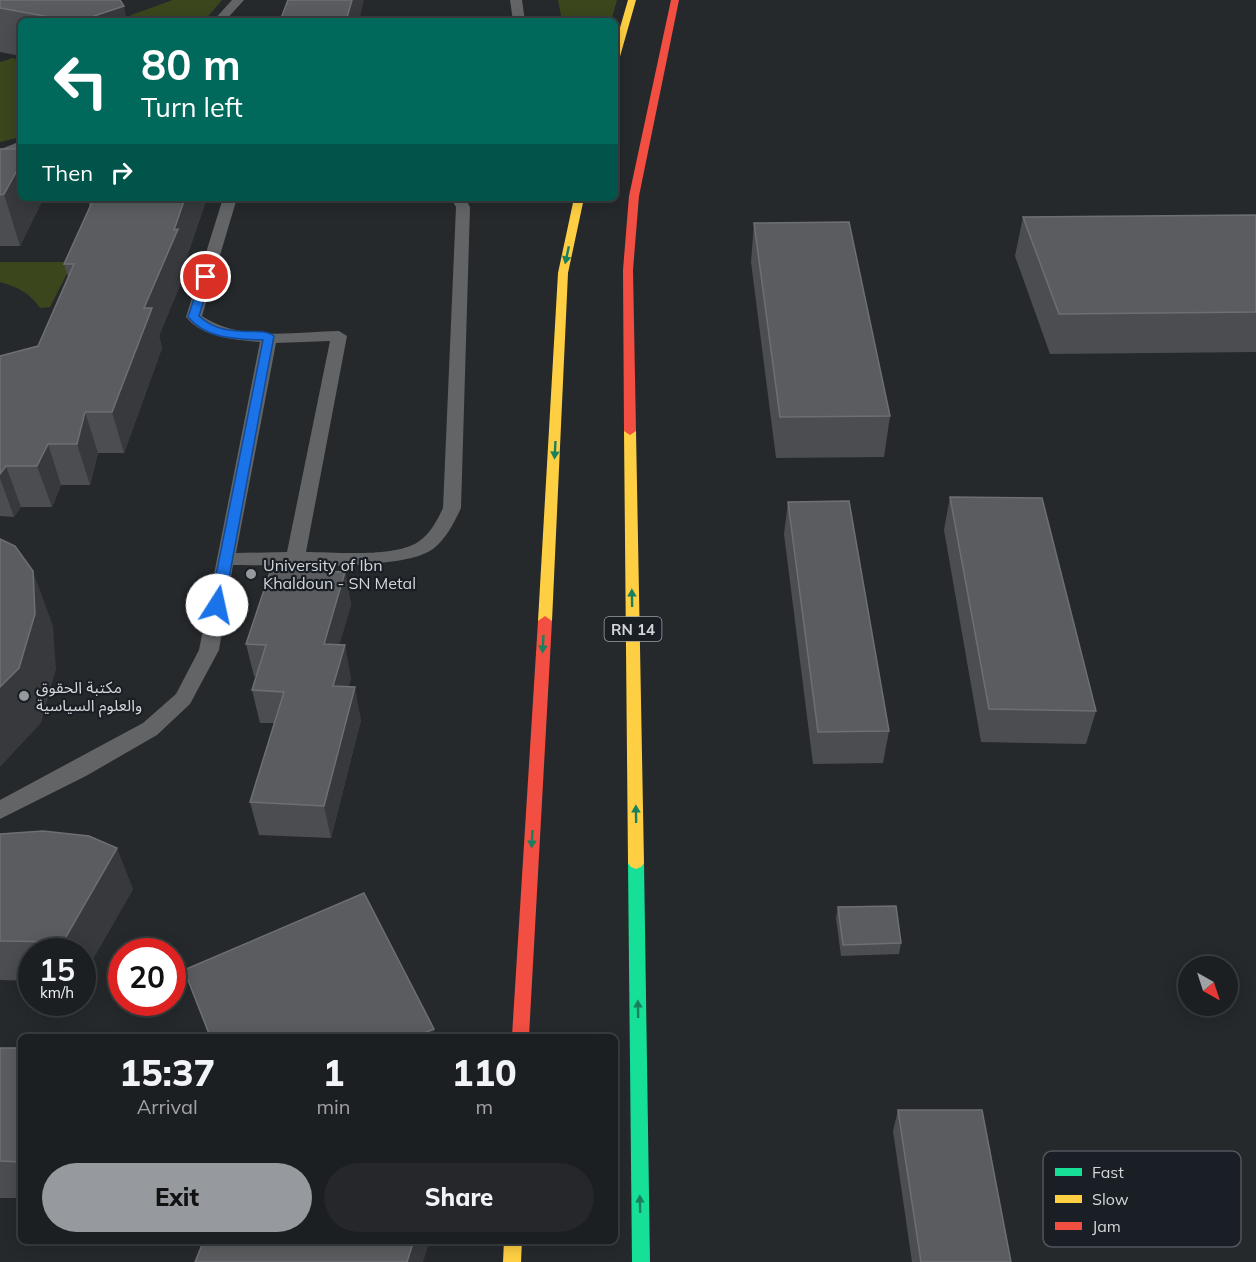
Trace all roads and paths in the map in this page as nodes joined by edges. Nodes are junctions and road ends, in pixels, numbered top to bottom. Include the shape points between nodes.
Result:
1 (238, 0) edge
2 (516, 0) edge
3 (632, 0) edge
4 (675, 0) edge
5 (222, 18) edge
6 (519, 18) edge
7 (618, 49) edge
8 (18, 146) edge
9 (3, 152) edge
10 (18, 153) edge
11 (230, 201) edge
12 (460, 201) edge
13 (568, 201) edge
14 (578, 201) edge
15 (574, 222) junction
16 (269, 336) junction
17 (295, 558) junction
18 (225, 559) junction
19 (0, 810) edge
20 (520, 1034) edge
21 (513, 1244) edge
22 (512, 1262) edge
23 (641, 1262) edge

1 - 5 lane
2 - 6 lane
3 - 7 highway
23 -> 4 highway, RN 14 via 628,270 634,196
8 - 9 lane
9 - 10 lane
11 - 16 lane via 194,317 205,328 233,336
12 - 17 lane via 463,207 452,508 442,530 423,548 399,555
13 - 15 lane
14 - 15 highway
15 -> 20 highway via 563,273
16 - 17 lane via 339,336
16 - 18 lane
17 - 18 lane
18 - 19 lane via 209,650 183,699 150,729
21 - 22 highway

